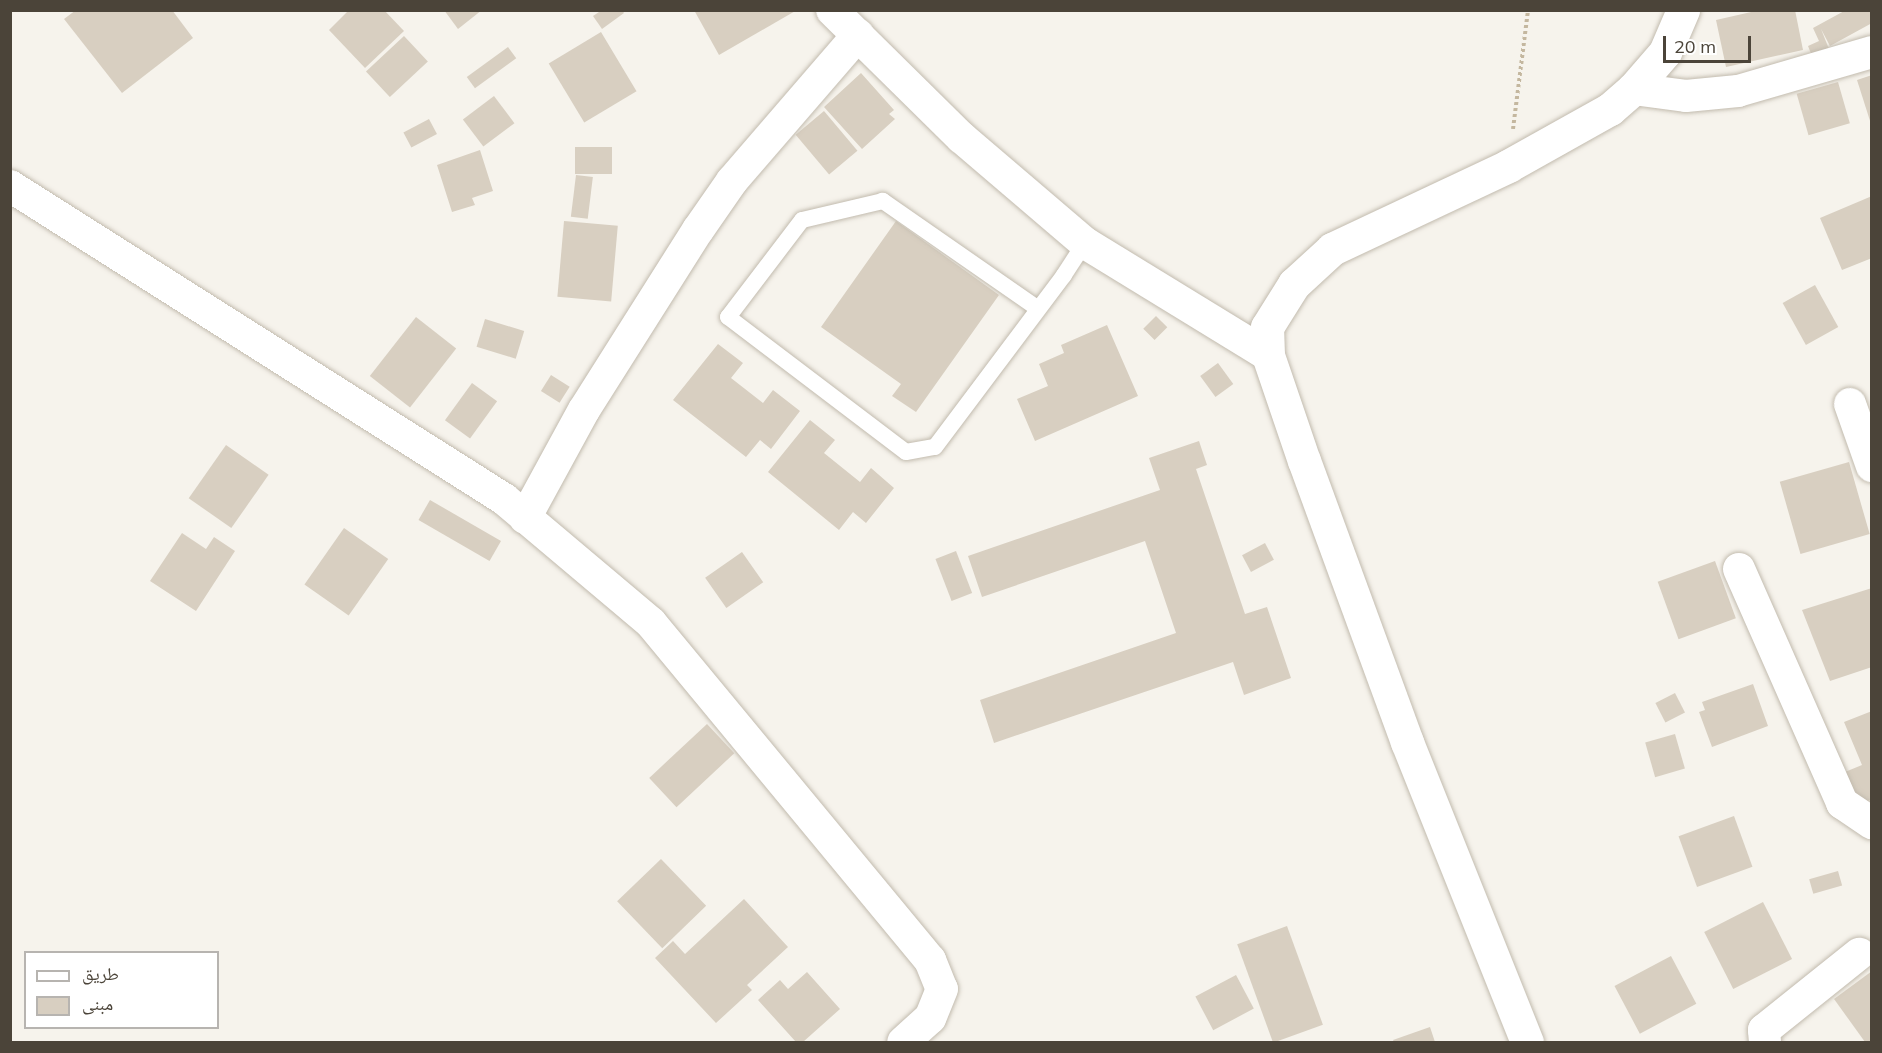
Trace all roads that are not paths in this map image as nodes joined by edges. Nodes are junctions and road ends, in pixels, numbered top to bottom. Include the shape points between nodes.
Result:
1 (832, 10) edge
2 (1683, 10) edge
3 (858, 35) junction
4 (1872, 52) edge
5 (1633, 89) junction
6 (10, 186) edge
7 (1085, 243) junction
8 (1037, 308) junction
9 (1268, 356) junction
10 (1850, 404) dead end
11 (1872, 466) edge
12 (525, 518) junction
13 (1739, 569) dead end
14 (1872, 823) edge
15 (1859, 954) dead end
16 (903, 1042) edge
17 (1527, 1042) edge
18 (1765, 1042) edge

1 - 3 street
2 - 5 street via 1665,52
3 - 7 street via 962,138
3 - 12 street via 732,181 698,230 584,410
4 - 5 street via 1738,91 1686,96
5 - 9 street via 1610,109 1508,166 1332,249 1280,301 1267,327
6 - 12 street via 504,499
7 - 8 lane
7 - 9 street
8 - 8 lane via 935,447 906,452 728,317 802,220 883,201
9 - 17 street via 1407,742
10 - 11 street
12 - 16 street via 651,623 930,960 942,989 930,1018
13 - 14 street via 1842,803
15 - 18 street via 1764,1030

